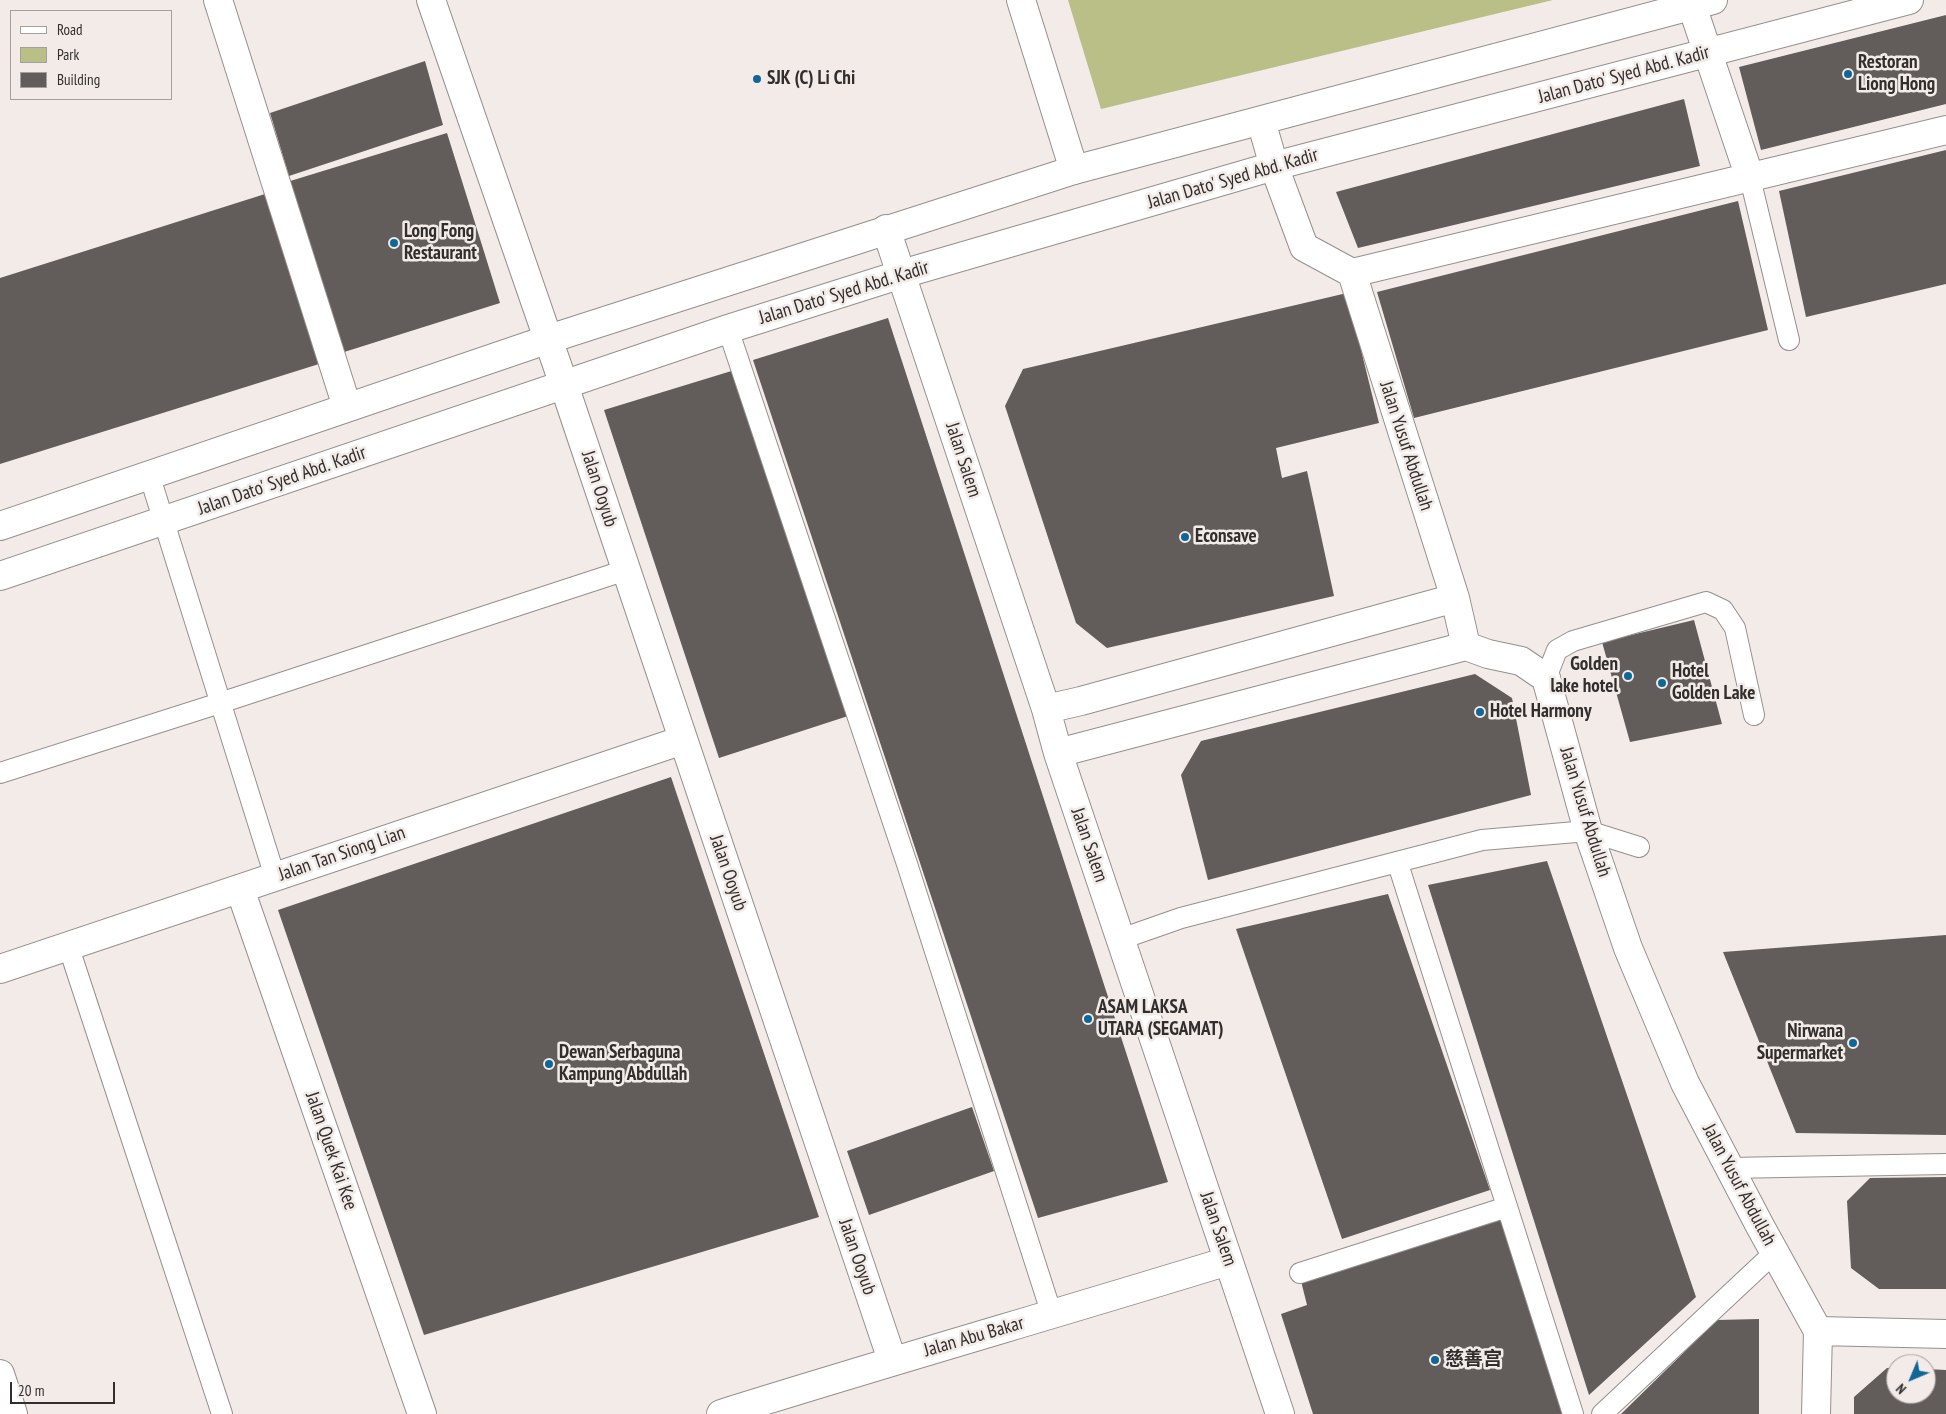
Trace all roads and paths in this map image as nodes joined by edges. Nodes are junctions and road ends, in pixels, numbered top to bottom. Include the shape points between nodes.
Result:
1 (218, 0) edge
2 (431, 0) edge
3 (1021, 0) edge
4 (1909, 0) edge
5 (1698, 2) edge
6 (1708, 53) junction
7 (1261, 121) junction
8 (1946, 130) edge
9 (1274, 166) junction
10 (1074, 170) junction
11 (1750, 178) junction
12 (886, 229) junction
13 (1352, 273) junction
14 (902, 274) junction
15 (728, 329) junction
16 (549, 339) junction
17 (1789, 340) dead end
18 (564, 385) junction
19 (347, 407) junction
20 (149, 474) junction
21 (164, 521) junction
22 (0, 526) edge
23 (626, 570) junction
24 (0, 576) edge
25 (1455, 598) junction
26 (1466, 646) junction
27 (1546, 678) junction
28 (220, 703) junction
29 (1046, 709) junction
30 (1754, 715) dead end
31 (683, 740) junction
32 (1058, 753) junction
33 (0, 773) edge
34 (1588, 831) junction
35 (1638, 847) dead end
36 (1398, 864) junction
37 (275, 877) junction
38 (240, 888) junction
39 (1121, 939) junction
40 (68, 946) junction
41 (0, 969) edge
42 (1946, 1164) edge
43 (1729, 1168) junction
44 (1507, 1207) junction
45 (1774, 1253) junction
46 (1228, 1261) junction
47 (1300, 1273) dead end
48 (1052, 1315) junction
49 (1818, 1331) junction
50 (1946, 1334) edge
51 (892, 1360) junction
52 (0, 1374) edge
53 (14, 1414) edge
54 (222, 1414) edge
55 (422, 1414) edge
56 (721, 1414) edge
57 (1280, 1414) edge
58 (1573, 1414) edge
59 (1602, 1414) edge
60 (1816, 1414) edge

1 - 19 street
2 - 16 street
3 - 10 street
4 - 6 street, Jalan Dato' Syed Abd. Kadir
5 - 6 street
5 - 7 street
6 - 9 street, Jalan Dato' Syed Abd. Kadir
6 - 11 street
7 - 9 street
7 - 10 street
8 - 11 street
9 - 13 street via 1304,246
9 - 14 street, Jalan Dato' Syed Abd. Kadir
10 - 12 street
11 - 13 street
11 - 17 lane
12 - 14 street, Jalan Salem
12 - 16 street
13 - 25 street, Jalan Yusuf Abdullah
14 - 15 street, Jalan Dato' Syed Abd. Kadir
14 - 29 street, Jalan Salem
15 - 18 street, Jalan Dato' Syed Abd. Kadir
15 - 48 lane via 907,864
16 - 18 street
16 - 19 street
18 - 21 street, Jalan Dato' Syed Abd. Kadir
18 - 23 street, Jalan Ooyub
19 - 20 street
20 - 21 lane
20 - 22 street
21 - 24 street, Jalan Dato' Syed Abd. Kadir
21 - 28 lane
23 - 28 lane
23 - 31 street, Jalan Ooyub
25 - 26 street, Jalan Yusuf Abdullah
25 - 29 street
26 - 27 street via 1521,661
26 - 32 street
27 - 30 lane via 1557,650 1574,641 1706,602 1723,610 1735,628
27 - 34 street, Jalan Yusuf Abdullah
28 - 33 lane
28 - 37 lane
29 - 32 street, Jalan Salem
31 - 37 street, Jalan Tan Siong Lian
31 - 51 street, Jalan Ooyub
32 - 39 street, Jalan Salem
34 - 35 lane
34 - 36 lane via 1482,840
34 - 43 street, Jalan Yusuf Abdullah via 1628,948 1685,1083
36 - 39 lane via 1181,918
36 - 44 lane
37 - 38 street, Jalan Tan Siong Lian
38 - 40 street, Jalan Tan Siong Lian
38 - 55 street, Jalan Quek Kai Kee
39 - 46 street, Jalan Salem
40 - 41 street, Jalan Tan Siong Lian
40 - 54 lane
42 - 43 lane
43 - 45 street, Jalan Yusuf Abdullah
44 - 47 lane
44 - 58 lane
45 - 49 street, Jalan Yusuf Abdullah
45 - 59 lane
46 - 48 street, Jalan Abu Bakar
46 - 57 street, Jalan Salem
48 - 51 street, Jalan Abu Bakar
49 - 50 street
49 - 60 street
51 - 56 street, Jalan Abu Bakar
52 - 53 street

